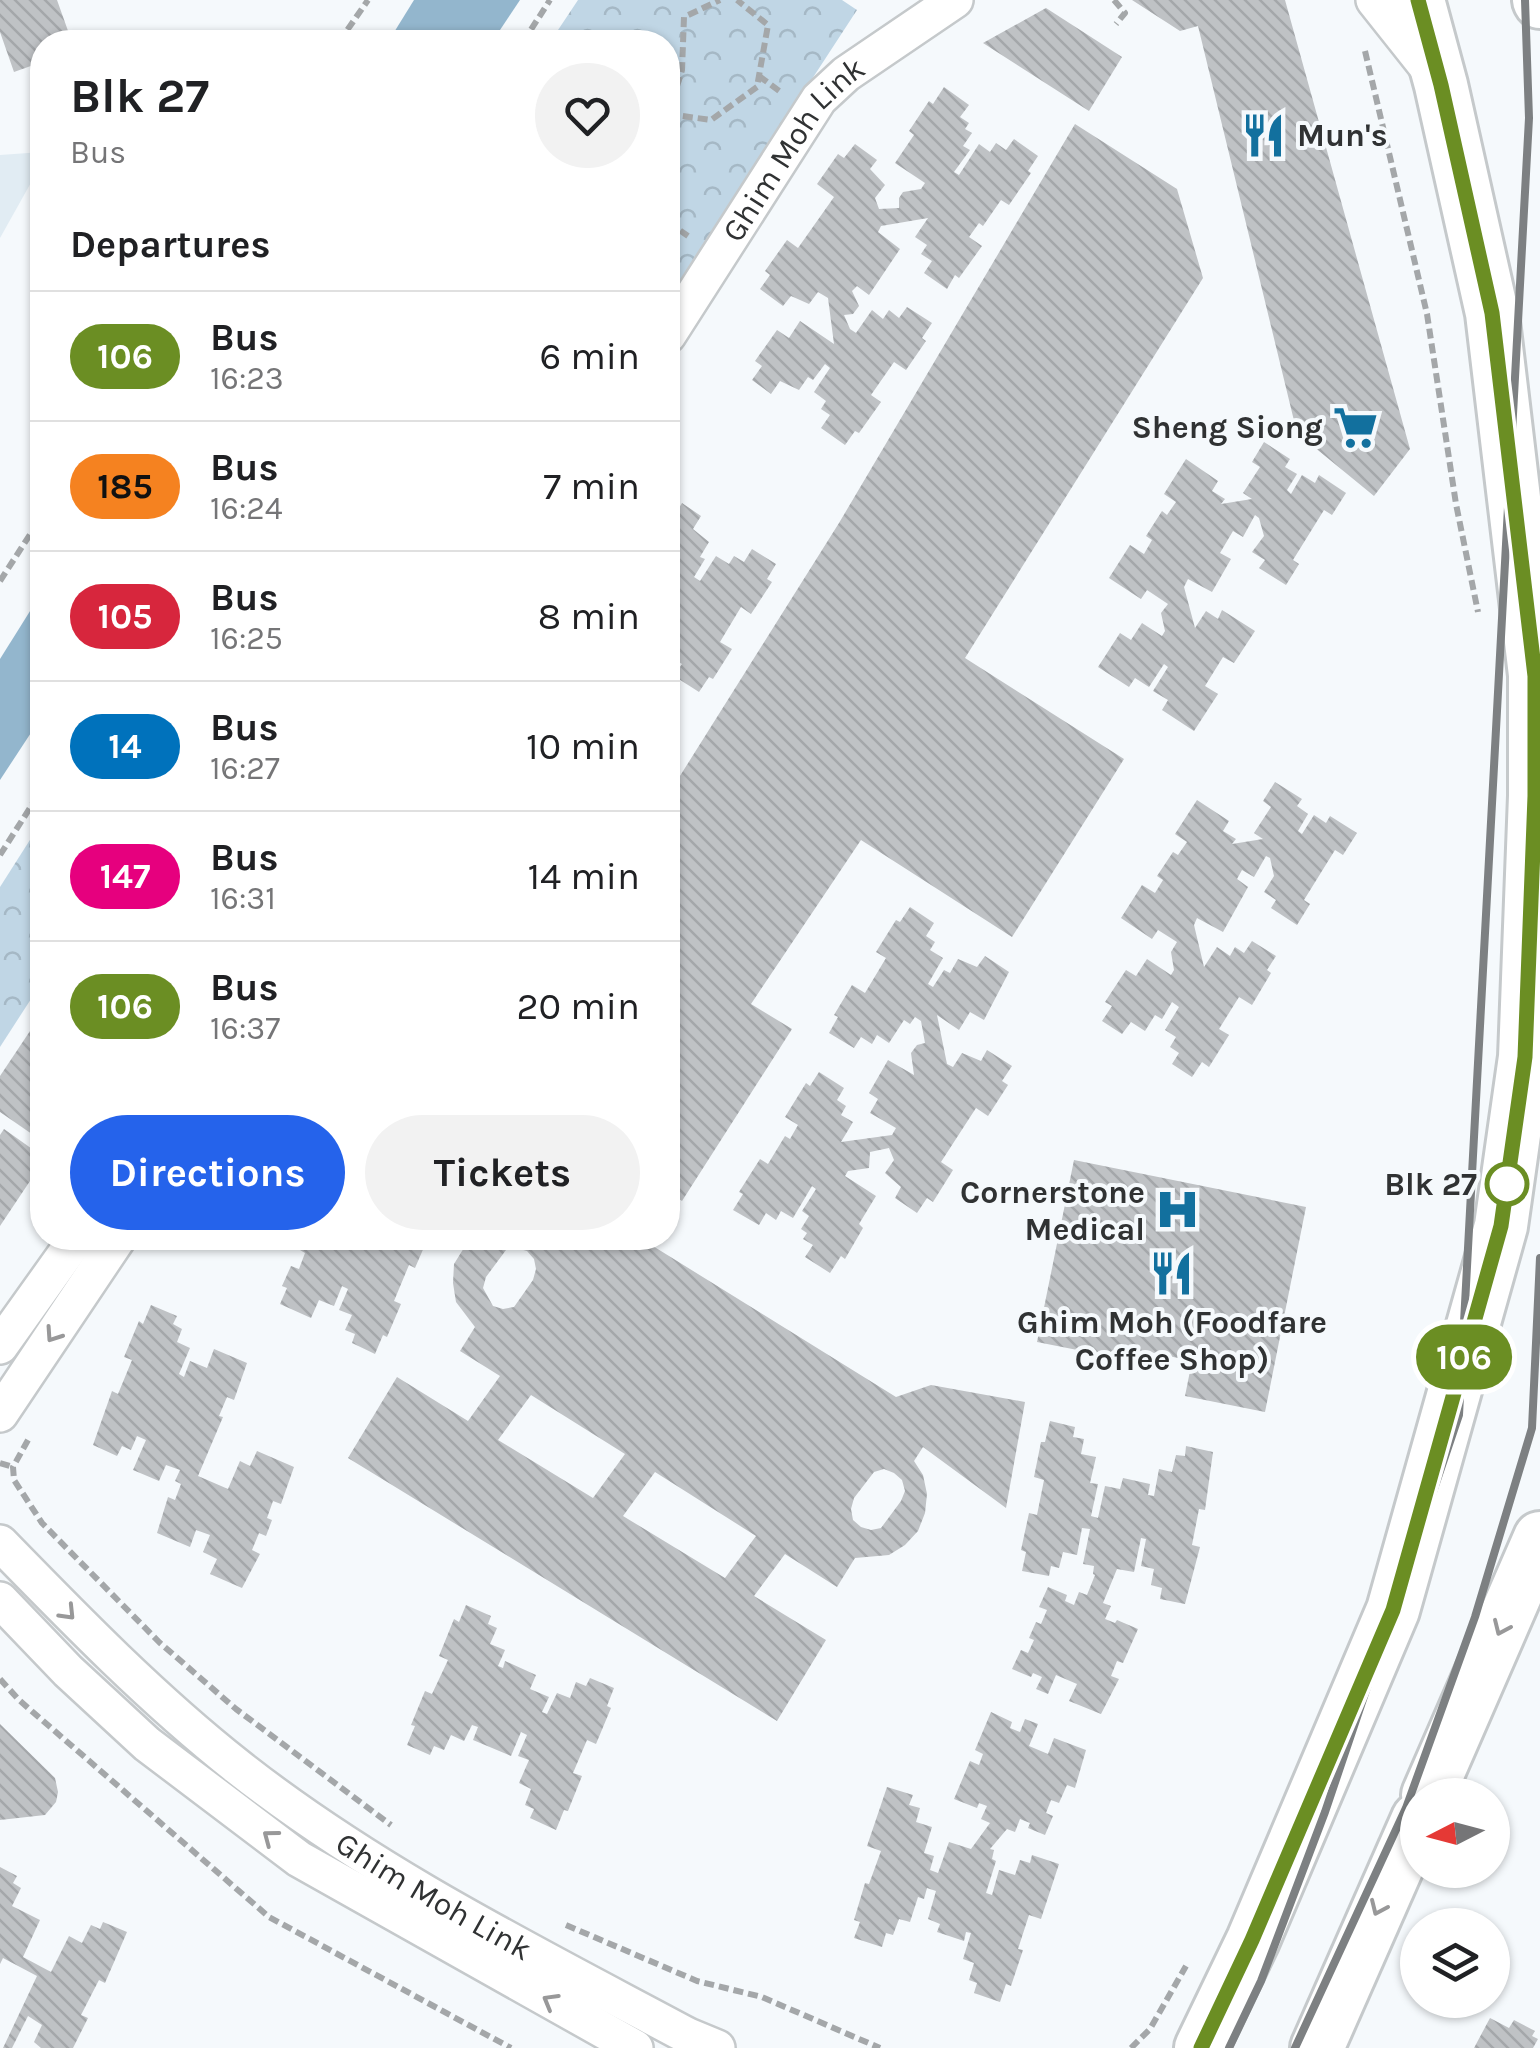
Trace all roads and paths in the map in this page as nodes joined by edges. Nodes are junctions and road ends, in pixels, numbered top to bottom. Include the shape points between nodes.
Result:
1 (368, 0) edge
2 (550, 0) edge
3 (720, 0) edge
4 (737, 0) edge
5 (955, 0) edge
6 (1114, 0) edge
7 (1374, 0) edge
8 (1418, 0) edge
9 (1116, 24) dead end
10 (348, 30) edge
11 (531, 30) edge
12 (1362, 38) dead end
13 (682, 70) joint
14 (680, 76) edge
15 (1441, 85) junction
16 (680, 116) edge
17 (680, 316) edge
18 (30, 535) edge
19 (0, 581) edge
20 (1480, 622) dead end
21 (1538, 679) edge
22 (30, 808) edge
23 (0, 855) edge
24 (1540, 1145) edge
25 (1501, 1226) junction
26 (68, 1250) edge
27 (110, 1250) edge
28 (0, 1346) edge
29 (0, 1414) edge
30 (32, 1431) dead end
31 (0, 1463) edge
32 (13, 1467) junction
33 (1540, 1538) edge
34 (0, 1543) edge
35 (0, 1600) edge
36 (0, 1679) edge
37 (175, 1711) junction
38 (147, 1744) junction
39 (1435, 1778) edge
40 (400, 1832) dead end
41 (1400, 1859) edge
42 (550, 1916) dead end
43 (1187, 1964) dead end
44 (1199, 2040) edge
45 (512, 2048) edge
46 (636, 2048) edge
47 (717, 2048) edge
48 (880, 2048) edge
49 (1131, 2048) edge
50 (1317, 2048) edge

1 - 10 path
2 - 11 path
3 - 13 path via 684,17
4 - 16 path via 768,26 757,87 711,120
5 - 17 street, Ghim Moh Link via 819,99
6 - 9 path via 1125,13
7 - 15 street
8 - 15 main road
12 - 20 path via 1428,314
13 - 14 path
15 - 21 main road via 1492,313
18 - 19 path
21 - 25 main road via 1525,1057
22 - 23 path
24 - 25 main road
25 - 44 main road via 1393,1610 1252,1940
26 - 28 street
27 -> 29 street
30 - 32 path
31 - 32 path
32 - 40 path via 14,1480 42,1522 158,1642
33 -> 39 main road
34 -> 37 street, Ghim Moh Link
35 - 38 street, Ghim Moh Link
36 - 45 path via 270,1918
37 - 38 street
37 - 47 street, Ghim Moh Link via 321,1828 489,1930
46 -> 38 street, Ghim Moh Link via 299,1859
41 -> 50 main road
42 - 48 path via 594,1940 762,1998
43 - 49 path via 1150,2029

